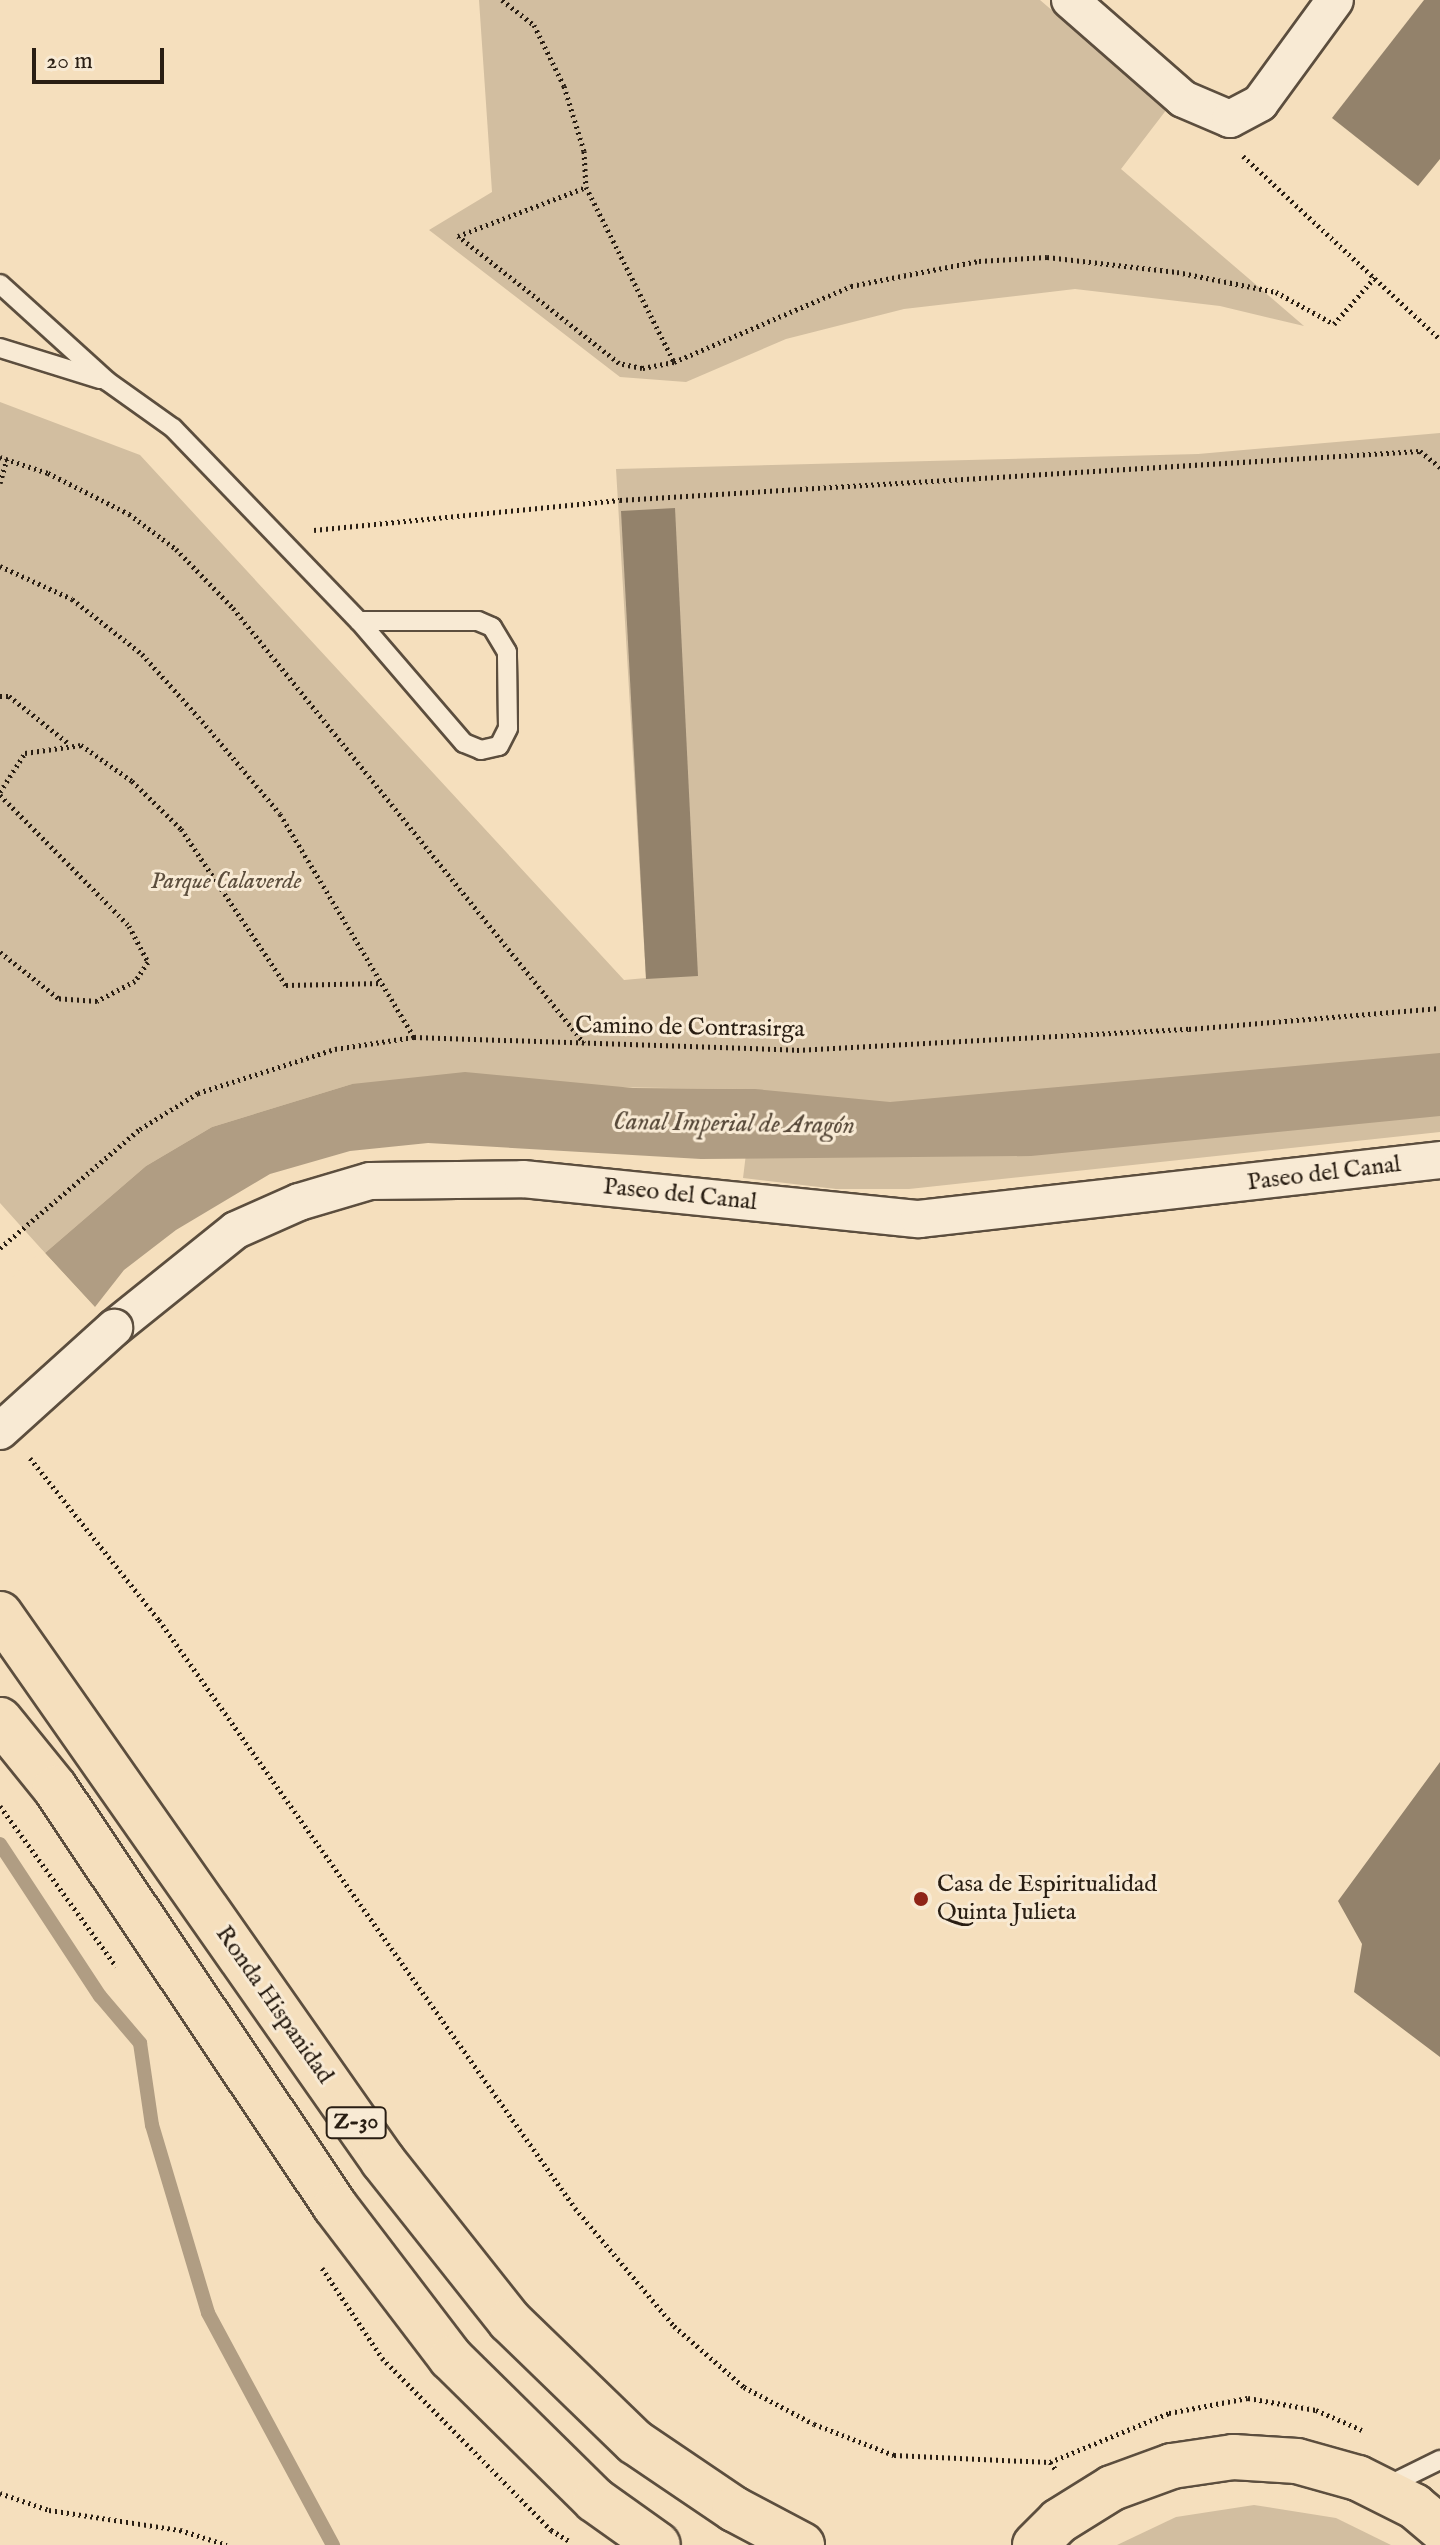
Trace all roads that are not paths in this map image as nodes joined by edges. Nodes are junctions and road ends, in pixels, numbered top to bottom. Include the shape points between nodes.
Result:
1 (1070, 0) edge
2 (1335, 0) edge
3 (0, 284) edge
4 (0, 348) edge
5 (107, 381) junction
6 (359, 621) junction
7 (1440, 1160) edge
8 (0, 1431) edge
9 (0, 1614) edge
10 (0, 1720) edge
11 (1440, 2460) edge
12 (1380, 2490) junction
13 (1440, 2528) edge
14 (658, 2545) edge
15 (802, 2545) edge
16 (1035, 2545) edge

1 - 2 street via 1183,99 1229,117 1260,103
3 - 5 lane
4 - 5 lane
5 - 6 lane via 173,428
6 - 6 lane via 464,743 481,750 499,746 508,728 507,652 492,627 478,621
7 - 8 street, Paseo del Canal, bridge via 919,1219 523,1179 370,1181 299,1202 236,1230 114,1328
9 - 15 highway, Ronda Hispanidad / Z-30 via 383,2161 510,2321 635,2442 734,2509
10 - 14 highway, Z-30 via 55,1788 335,2206 451,2358 595,2500
11 - 12 lane
12 - 13 highway
12 - 16 highway via 1297,2461 1233,2457 1172,2466 1112,2488

